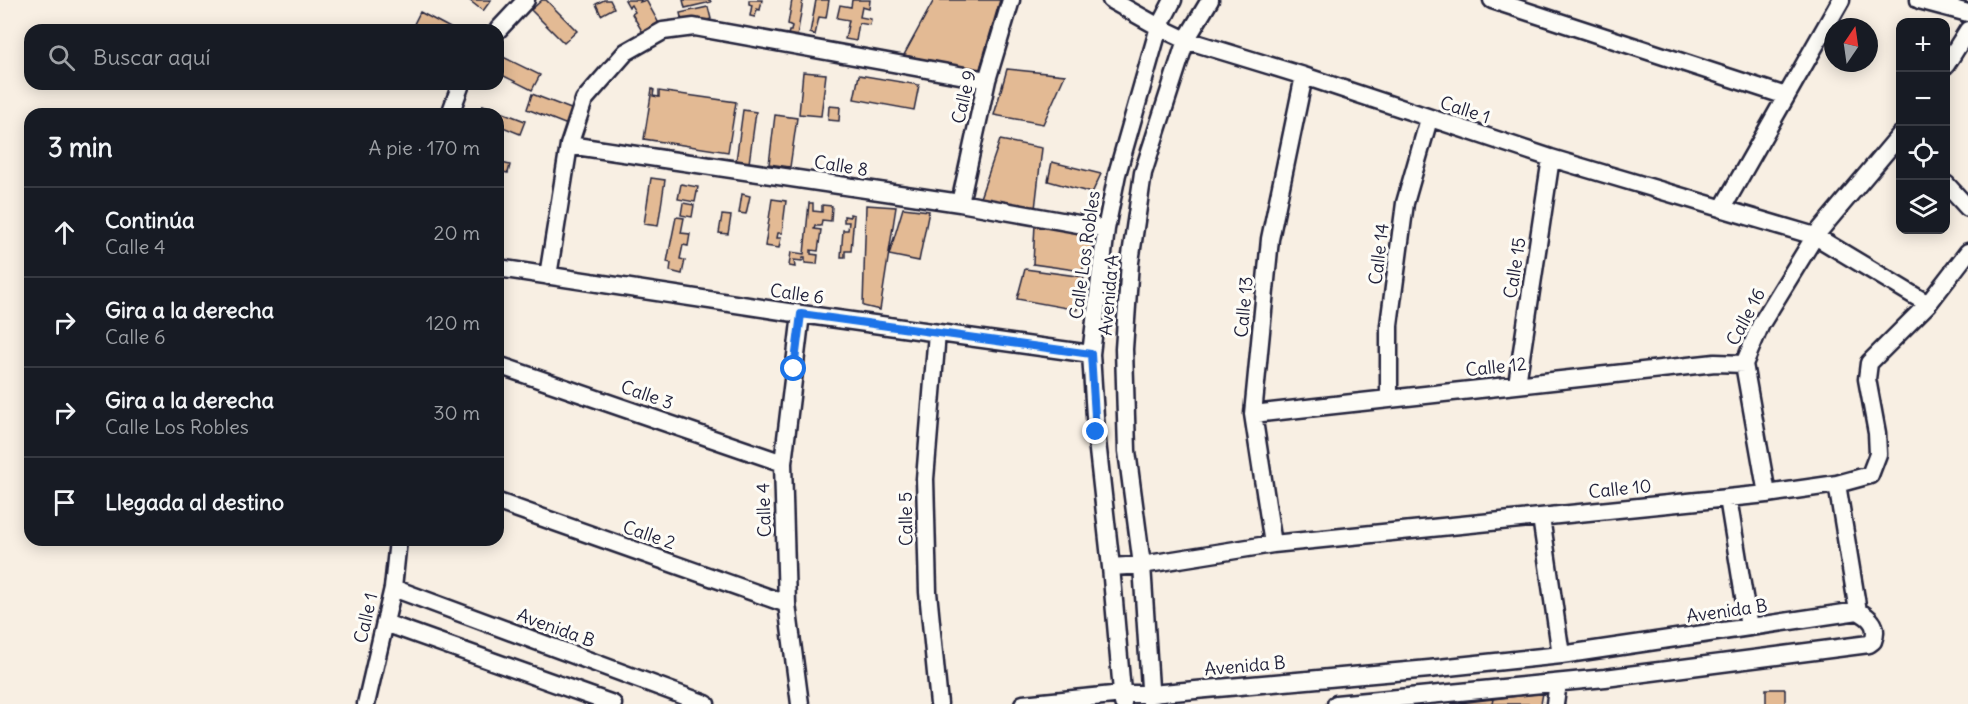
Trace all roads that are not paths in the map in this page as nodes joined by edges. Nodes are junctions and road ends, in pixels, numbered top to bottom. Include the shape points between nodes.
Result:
1 (526, 0) edge
2 (1011, 0) edge
3 (1112, 0) edge
4 (1173, 0) edge
5 (1210, 0) edge
6 (1492, 0) edge
7 (1841, 0) edge
8 (1918, 0) edge
9 (1518, 4) edge
10 (1968, 13) edge
11 (504, 24) edge
12 (1159, 27) junction
13 (1968, 30) edge
14 (1186, 40) junction
15 (1950, 59) edge
16 (1304, 76) junction
17 (987, 80) junction
18 (459, 90) edge
19 (1786, 96) junction
20 (452, 108) edge
21 (1429, 119) junction
22 (1896, 140) edge
23 (569, 144) junction
24 (1551, 158) junction
25 (1950, 188) edge
26 (960, 203) junction
27 (1968, 207) edge
28 (1722, 209) junction
29 (1106, 229) junction
30 (1815, 236) junction
31 (1968, 252) edge
32 (504, 269) edge
33 (548, 276) junction
34 (1928, 304) junction
35 (801, 314) junction
36 (937, 333) junction
37 (1091, 354) junction
38 (1743, 364) junction
39 (504, 367) edge
40 (1517, 384) junction
41 (1389, 398) junction
42 (1253, 414) junction
43 (783, 463) junction
44 (1837, 484) junction
45 (1767, 494) junction
46 (1728, 498) junction
47 (504, 504) edge
48 (1541, 517) junction
49 (1273, 544) junction
50 (397, 546) edge
51 (1142, 565) junction
52 (1111, 567) junction
53 (393, 588) junction
54 (787, 604) junction
55 (1858, 611) junction
56 (385, 623) junction
57 (1749, 627) junction
58 (1602, 649) junction
59 (1561, 655) junction
60 (1605, 678) junction
61 (1558, 682) junction
62 (1123, 699) edge
63 (1151, 699) edge
64 (1426, 700) edge
65 (366, 704) edge
66 (613, 704) edge
67 (706, 704) edge
68 (800, 704) edge
69 (939, 704) edge
70 (1023, 704) edge
71 (1336, 704) edge
72 (1555, 704) edge

1 - 11 street
2 - 17 street, Calle 9
3 - 12 street, Calle 1
4 - 12 street, Calle Los Robles
5 - 14 street, Avenida A
6 - 9 street
7 - 19 street
8 - 10 street
9 - 19 street
12 - 14 street, Calle 1
12 - 29 street, Calle Los Robles via 1117,174
13 - 15 street
14 - 16 street, Calle 1
14 - 51 street, Avenida A via 1143,173 1130,262 1124,349 1127,451
16 - 21 street, Calle 1
16 - 42 street, Calle 13 via 1269,238
17 - 23 street via 694,27 663,31 626,52 584,100
17 - 26 street, Calle 9
18 - 20 street
19 - 28 street
21 - 24 street, Calle 1
21 - 41 street, Calle 14 via 1405,203 1389,325
22 - 30 street, Calle 16
23 - 26 street, Calle 8
23 - 33 street
24 - 28 street, Calle 1
24 - 40 street, Calle 15
25 - 27 street
26 - 29 street, Calle 8
28 - 30 street, Calle 1
29 - 37 street, Calle Los Robles
30 - 34 street, Calle 1
30 - 38 street, Calle 16 via 1761,324
31 - 34 street, Calle 10
32 - 33 street, Calle 6
33 - 35 street, Calle 6
34 - 44 street, Calle 10 via 1869,363 1867,379 1877,433 1875,466 1870,475
35 - 36 street, Calle 6
35 - 43 street, Calle 4
36 - 37 street, Calle 6
36 - 69 street, Calle 5 via 925,479 928,592
37 - 52 street, Calle Los Robles
38 - 40 street, Calle 12 via 1715,363
38 - 45 street, Calle 16
39 - 43 street, Calle 3
40 - 41 street, Calle 12
41 - 42 street, Calle 12
42 - 49 street, Calle 13
43 - 54 street, Calle 4
44 - 45 street, Calle 10
44 - 55 street
45 - 46 street, Calle 10
46 - 48 street, Calle 10
46 - 57 street
47 - 54 street, Calle 2
48 - 49 street, Calle 10
48 - 59 street
49 - 51 street, Calle 10
50 - 53 street, Calle 1
51 - 52 street, Calle 10
51 - 63 street, Avenida A
52 - 62 street, Calle Los Robles
53 - 56 street, Calle 1
53 - 67 street, Avenida B
54 - 68 street, Calle 4
55 - 57 street, Avenida B
55 - 60 street via 1873,622 1876,631 1869,644
56 - 65 street, Calle 1
56 - 66 street
57 - 58 street, Avenida B
58 - 59 street, Avenida B
58 - 60 street
59 - 63 street, Avenida B
60 - 61 street
61 - 64 street
61 - 72 street
62 - 63 street, Avenida B
62 - 70 street, Avenida B
64 - 71 street

